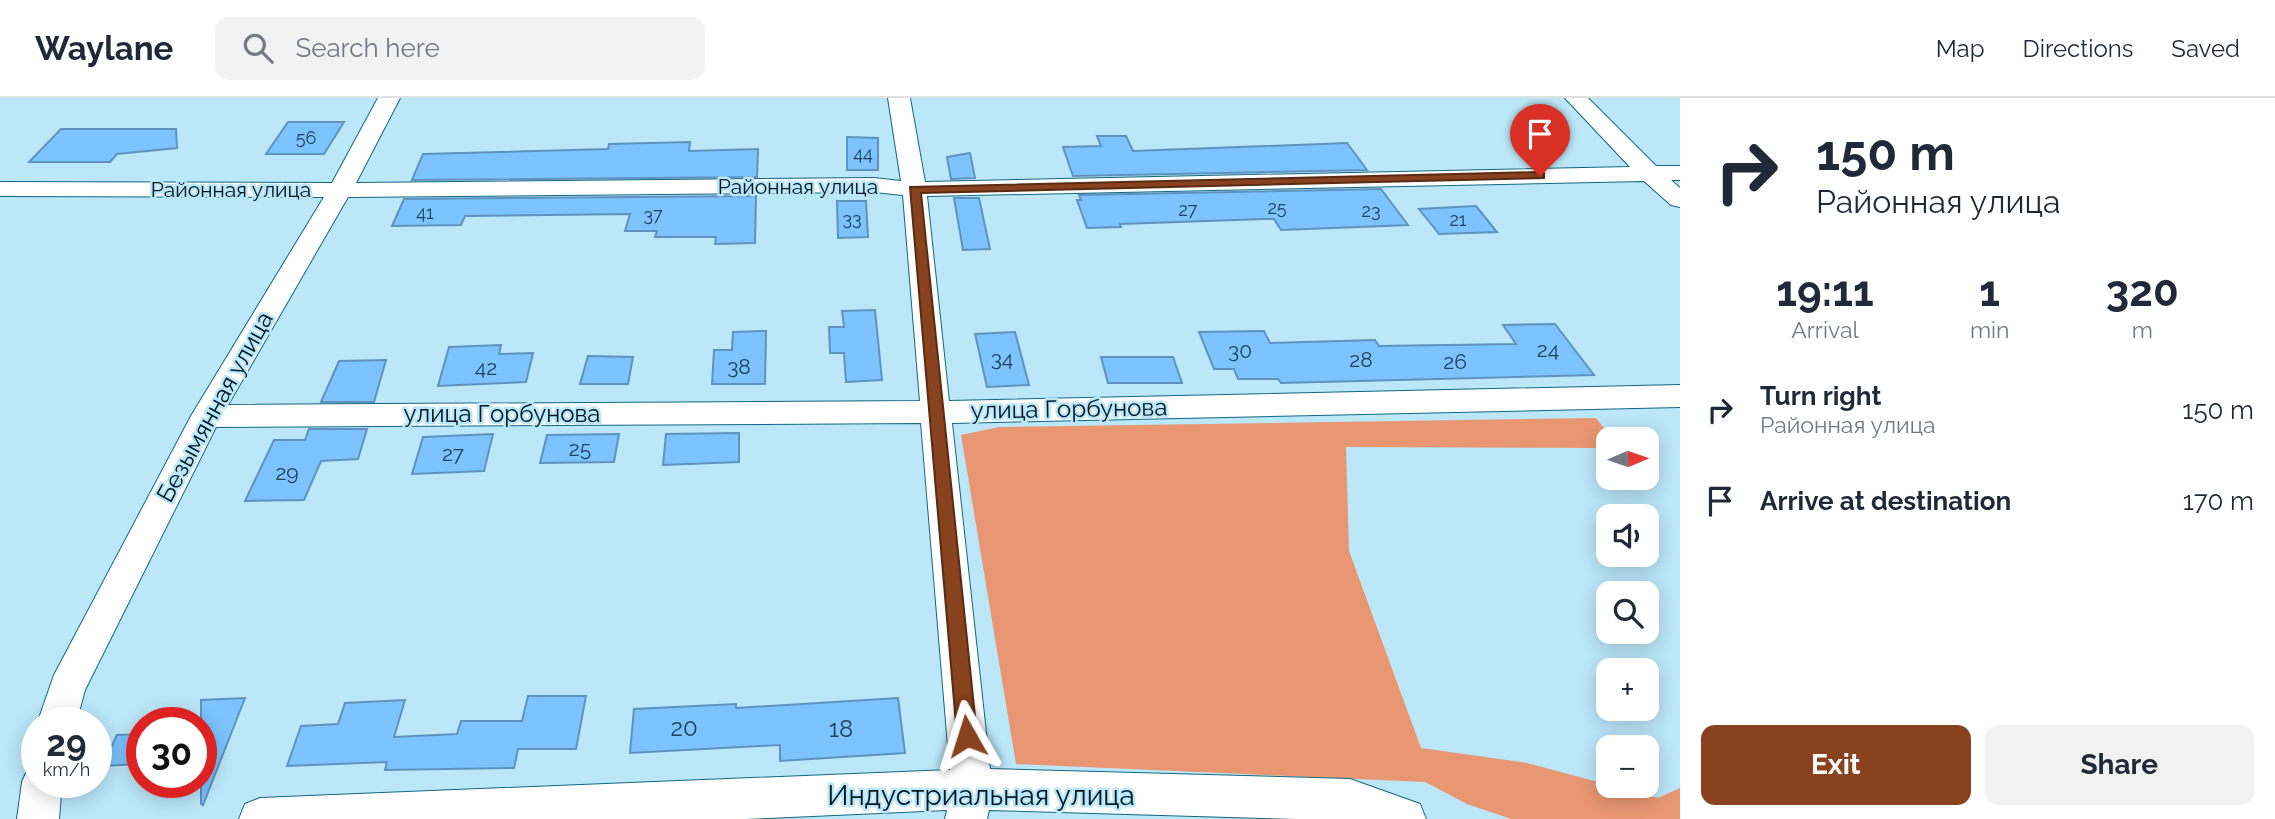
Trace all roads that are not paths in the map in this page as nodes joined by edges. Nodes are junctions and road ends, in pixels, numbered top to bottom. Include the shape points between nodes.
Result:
1 (389, 98) edge
2 (899, 98) edge
3 (1576, 98) edge
4 (1649, 173) junction
5 (1680, 173) edge
6 (0, 189) edge
7 (914, 189) junction
8 (340, 190) junction
9 (1680, 200) edge
10 (1680, 396) edge
11 (935, 412) junction
12 (206, 415) junction
13 (61, 707) edge
14 (40, 798) edge
15 (969, 804) edge
16 (38, 819) edge
17 (260, 819) edge
18 (1405, 819) edge

1 - 8 street, Безымянная улица
2 - 7 street
3 - 4 street
4 - 5 street, Районная улица
4 - 7 street, Районная улица
4 - 9 street
6 - 8 street, Районная улица
7 - 8 street, Районная улица via 861,185
7 - 11 street
8 - 12 street, Безымянная улица
10 - 11 street, улица Горбунова
11 - 12 street, улица Горбунова
11 - 15 street
12 - 13 street, Безымянная улица
14 - 16 street
15 - 17 street, Индустриальная улица
15 - 18 street, Индустриальная улица via 1350,800

